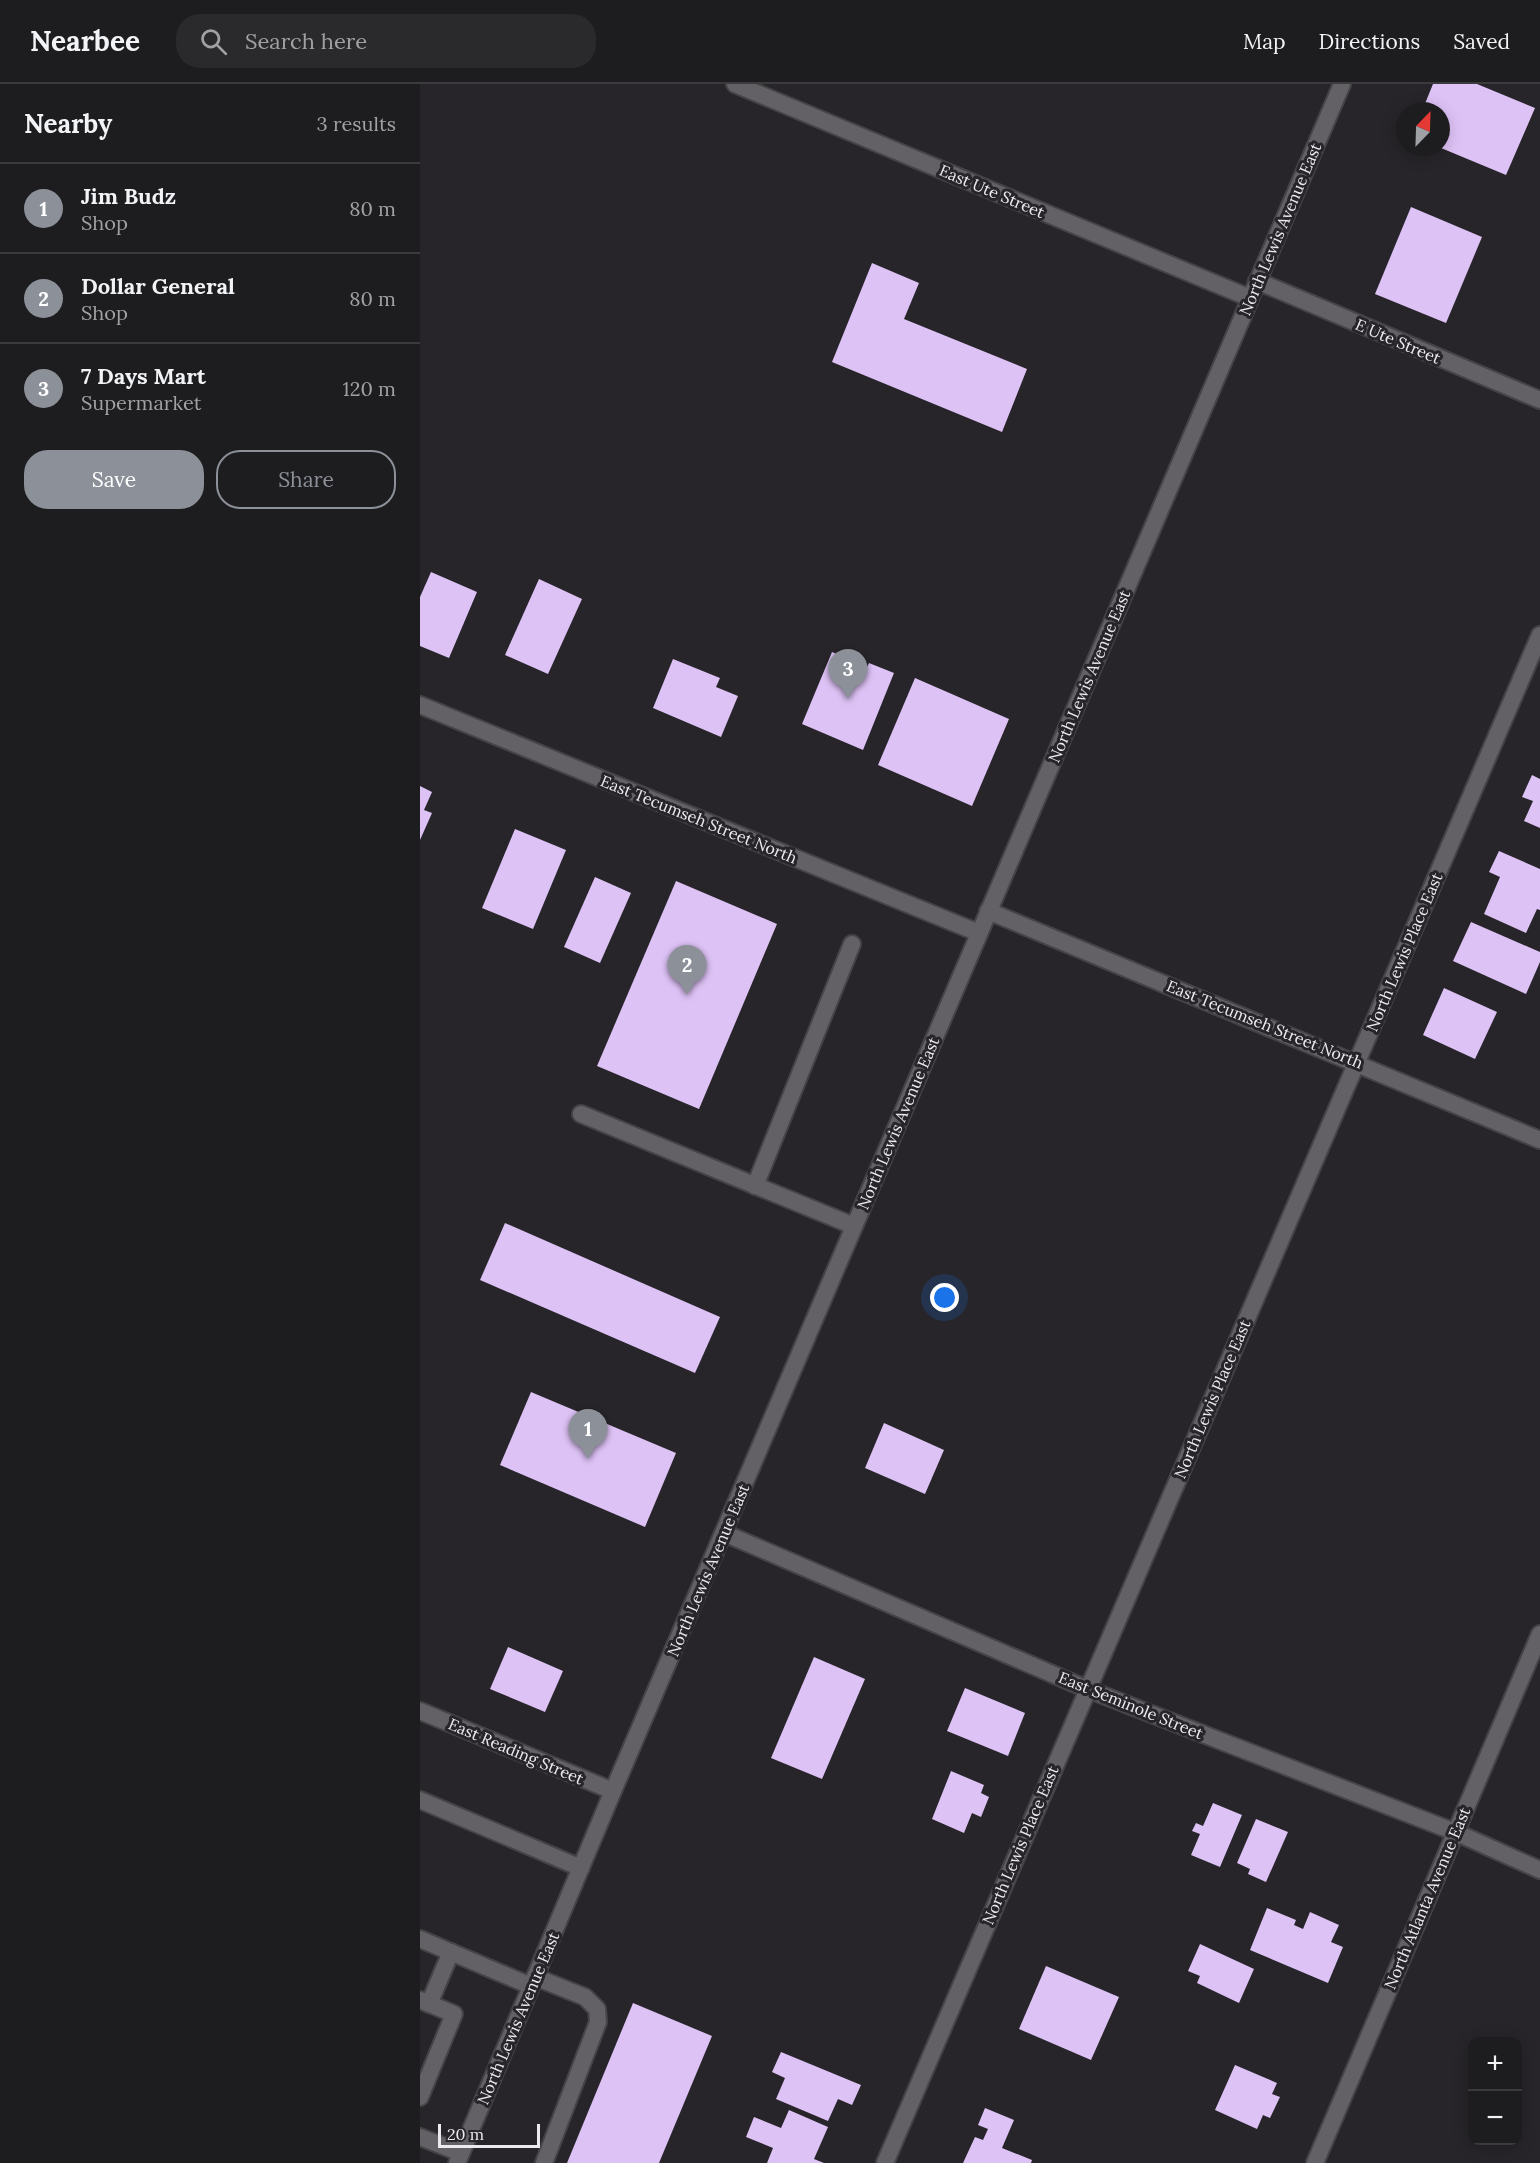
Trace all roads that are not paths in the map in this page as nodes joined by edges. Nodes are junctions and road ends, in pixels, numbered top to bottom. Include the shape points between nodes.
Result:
1 (735, 84) edge
2 (1342, 84) edge
3 (1257, 281) junction
4 (1250, 297) junction
5 (1540, 400) edge
6 (1540, 635) edge
7 (420, 705) edge
8 (988, 911) junction
9 (979, 933) junction
10 (852, 944) dead end
11 (1357, 1062) junction
12 (581, 1114) dead end
13 (1540, 1140) edge
14 (755, 1186) junction
15 (854, 1226) junction
16 (724, 1533) junction
17 (1540, 1634) edge
18 (1087, 1689) junction
19 (420, 1711) edge
20 (612, 1791) junction
21 (420, 1800) edge
22 (1455, 1832) junction
23 (581, 1868) junction
24 (1540, 1870) edge
25 (420, 1939) edge
26 (451, 1952) junction
27 (533, 1981) junction
28 (425, 2002) edge
29 (420, 2097) edge
30 (420, 2137) edge
31 (459, 2158) edge
32 (544, 2163) edge
33 (885, 2163) edge
34 (1315, 2163) edge

1 - 4 street, East Ute Street
2 - 3 street, North Lewis Avenue East
3 - 4 street, North Lewis Avenue East
3 - 5 street, E Ute Street
4 - 8 street, North Lewis Avenue East
6 - 11 street, North Lewis Place East
7 - 9 street, East Tecumseh Street North
8 - 9 street, North Lewis Avenue East
8 - 11 street, East Tecumseh Street North
9 - 15 street, North Lewis Avenue East
10 - 14 street
11 - 13 street, East Tecumseh Street North
11 - 18 street, North Lewis Place East
12 - 14 street
14 - 15 street
15 - 16 street, North Lewis Avenue East
16 - 18 street, East Seminole Street
16 - 20 street, North Lewis Avenue East
17 - 22 street, North Atlanta Avenue East
18 - 22 street, East Seminole Street
18 - 33 street, North Lewis Place East
19 - 20 street, East Reading Street
20 - 23 street, North Lewis Avenue East
21 - 23 street
22 - 24 street, East Seminole Street
22 - 34 street, North Atlanta Avenue East
23 - 27 street, North Lewis Avenue East
25 - 26 street
26 - 27 street
26 - 28 street
27 - 31 street, North Lewis Avenue East
27 - 32 street via 585,1997 597,2009 598,2022
28 - 29 street via 454,2014
30 - 31 street

